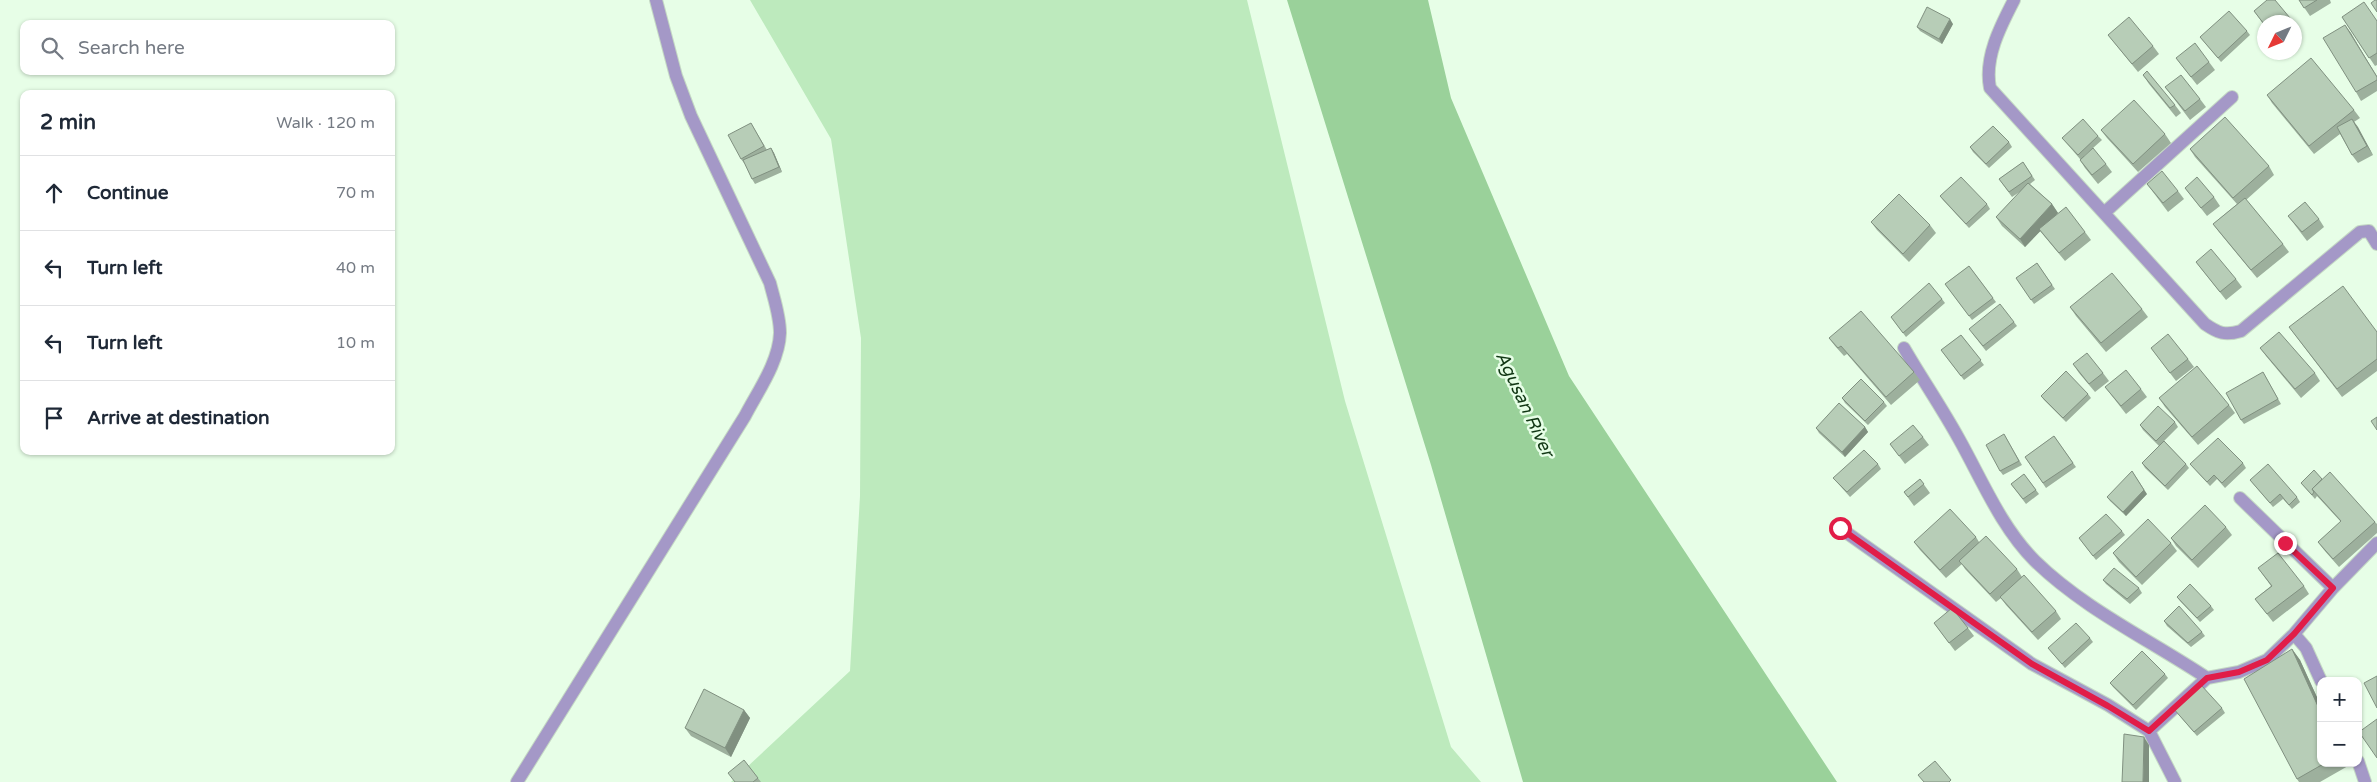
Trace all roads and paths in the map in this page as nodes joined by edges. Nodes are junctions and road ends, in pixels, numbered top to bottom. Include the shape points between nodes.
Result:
1 (656, 0) edge
2 (2014, 0) edge
3 (2232, 97) dead end
4 (2104, 213) junction
5 (2377, 244) edge
6 (1904, 348) dead end
7 (2240, 498) dead end
8 (1840, 528) dead end
9 (2377, 543) edge
10 (2333, 588) junction
11 (2294, 634) junction
12 (2319, 677) edge
13 (2207, 678) junction
14 (2149, 731) junction
15 (2360, 767) edge
16 (517, 782) edge
17 (2175, 782) edge
18 (2365, 782) edge

1 - 16 street via 676,76 691,116 770,283 780,334 766,377 745,416
2 - 4 street via 1989,58 1990,88
3 - 4 street
4 - 5 street via 2205,324 2229,335 2241,331 2360,232 2369,231
6 - 13 street via 2000,514 2035,561 2069,589
7 - 10 street
8 - 14 street via 2032,664
9 - 10 street
10 - 11 street
11 - 12 street via 2306,648
11 - 13 street via 2267,660 2254,667
13 - 14 street
14 - 17 street
15 - 18 street

